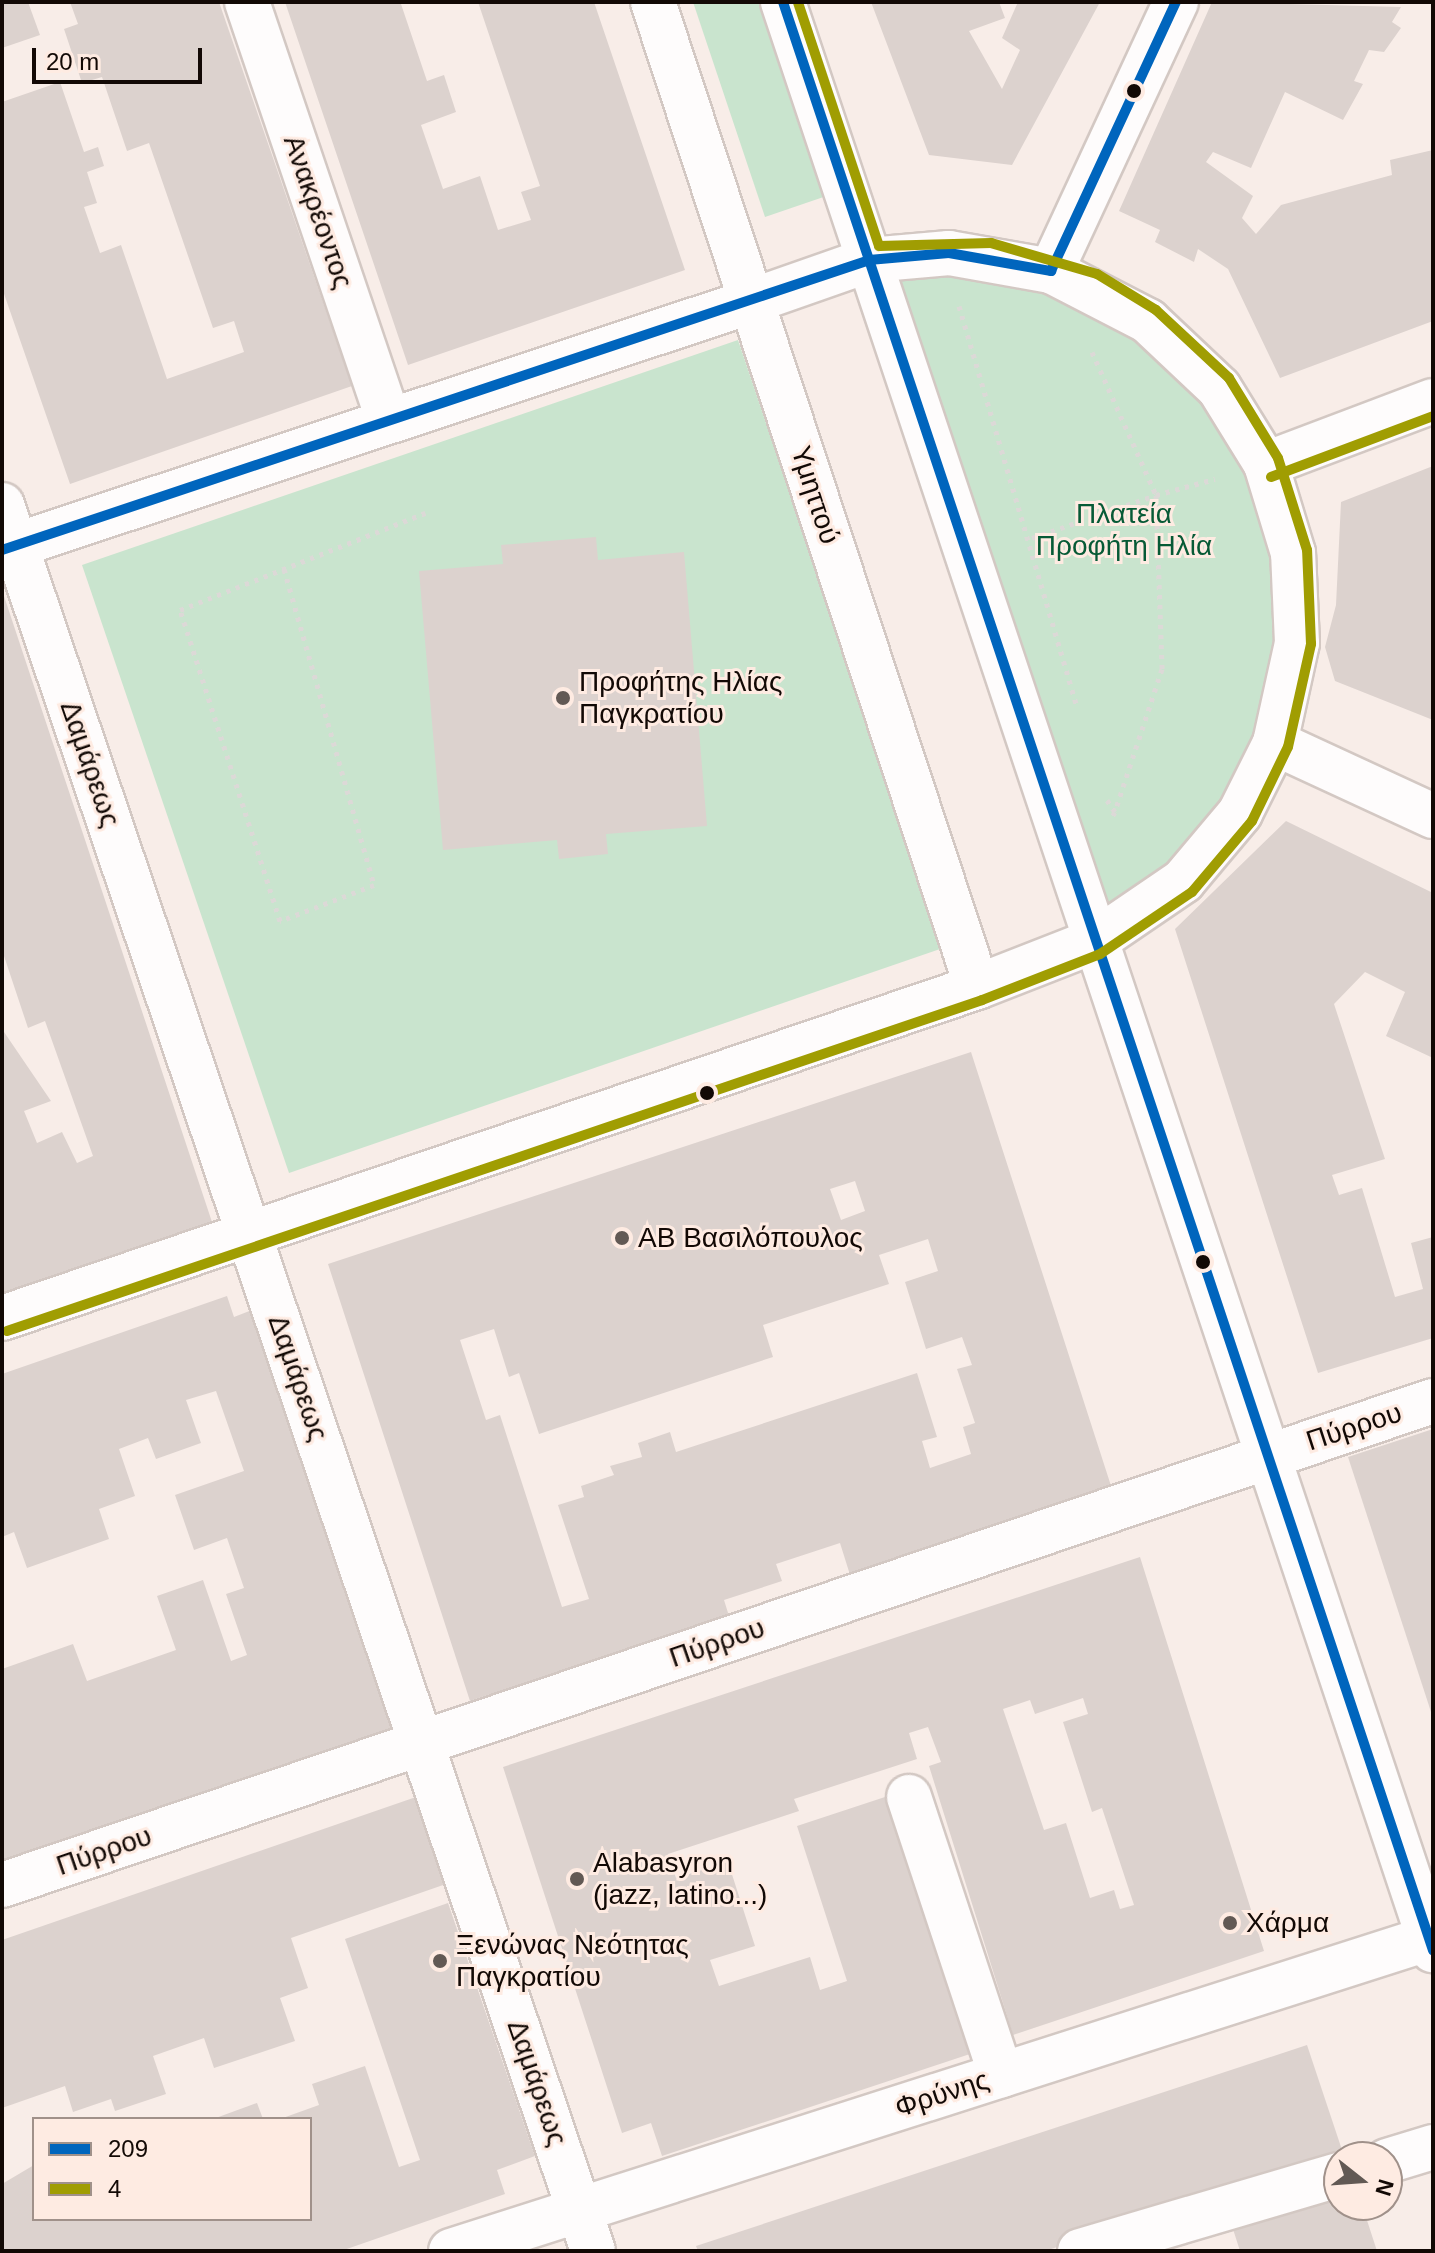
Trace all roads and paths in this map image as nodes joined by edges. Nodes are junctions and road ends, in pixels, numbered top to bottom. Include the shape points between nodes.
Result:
1 (247, 2) edge
2 (653, 2) edge
3 (783, 2) edge
4 (1176, 2) edge
5 (949, 253) junction
6 (869, 260) junction
7 (1051, 271) junction
8 (1091, 287) junction
9 (752, 301) junction
10 (1433, 401) edge
11 (389, 421) junction
12 (1266, 464) junction
13 (1156, 495) junction
14 (425, 513) dead end
15 (7, 533) edge
16 (1032, 538) junction
17 (284, 569) junction
18 (1079, 713) dead end
19 (1275, 743) junction
20 (1098, 786) dead end
21 (1115, 812) junction
22 (1433, 816) edge
23 (1072, 871) junction
24 (1095, 941) junction
25 (977, 987) junction
26 (249, 1234) junction
27 (2, 1318) edge
28 (1433, 1401) edge
29 (1268, 1456) junction
30 (422, 1743) junction
31 (909, 1797) dead end
32 (2, 1885) edge
33 (1432, 1942) edge
34 (1001, 2075) junction
35 (1433, 2147) edge
36 (1403, 2156) edge
37 (1323, 2180) edge
38 (579, 2210) junction
39 (451, 2251) edge
40 (593, 2251) edge
41 (1080, 2251) edge

1 - 11 street, Ανακρέοντος
2 - 9 street, Υμηττού
3 - 6 street
4 - 7 street
5 - 6 street
5 - 7 street
5 - 16 path
6 - 9 street
6 - 23 street
7 - 8 street
8 - 12 street via 1148,321 1219,388
8 - 13 path via 1088,344
9 - 11 street
9 - 25 street, Υμηττού
10 - 12 street
11 - 15 street
12 - 13 path
12 - 19 street via 1293,553 1297,643
13 - 16 path
13 - 21 path via 1162,669
14 - 17 path
15 - 26 street, Δαμάρεως
16 - 18 path
17 - 17 path via 180,610 280,921 374,885
19 - 22 street
19 - 24 street via 1240,813 1183,881
20 - 21 path
21 - 23 path
23 - 24 street
24 - 25 street
24 - 29 street
25 - 26 street
26 - 27 street
26 - 30 street, Δαμάρεως
28 - 29 street, Πύρρου
29 - 30 street, Πύρρου
29 - 33 street
30 - 32 street, Πύρρου
30 - 38 street, Δαμάρεως
31 - 34 street
33 - 34 street, Φρύνης
34 - 38 street, Φρύνης
35 - 36 street
37 - 41 street
38 - 39 street, Φρύνης
38 - 40 street, Δαμάρεως

